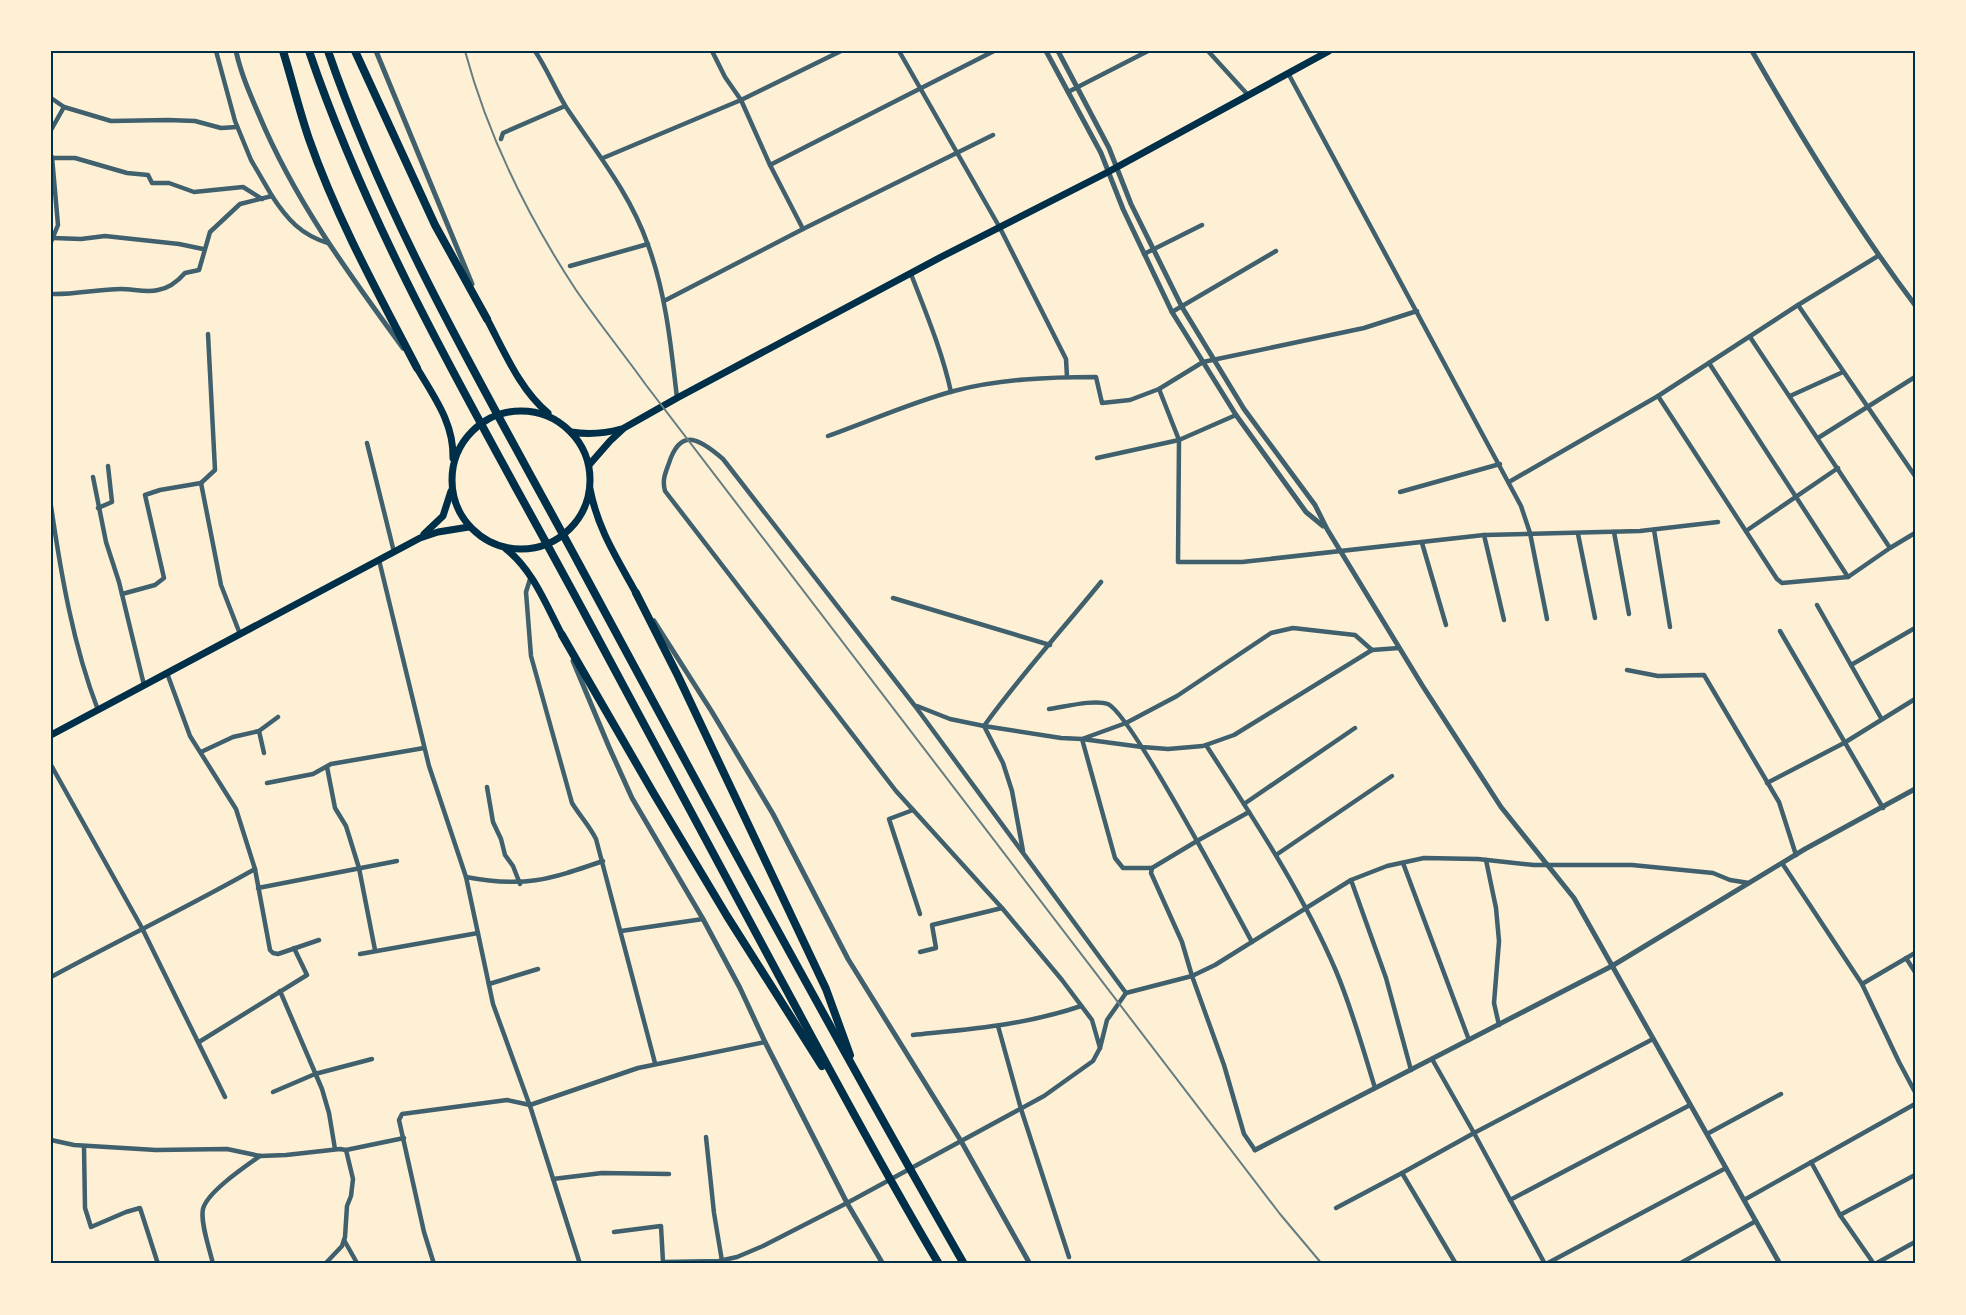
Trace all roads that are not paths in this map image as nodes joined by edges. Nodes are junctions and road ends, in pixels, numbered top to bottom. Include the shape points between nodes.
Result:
1 (216, 51) edge
2 (236, 51) edge
3 (283, 51) edge
4 (309, 51) edge
5 (328, 51) edge
6 (355, 51) edge
7 (376, 51) edge
8 (535, 51) edge
9 (712, 51) edge
10 (841, 51) edge
11 (899, 51) edge
12 (994, 51) edge
13 (1046, 51) edge
14 (1058, 51) edge
15 (1148, 51) edge
16 (1208, 51) edge
17 (1329, 51) edge
18 (1752, 51) edge
19 (1288, 73) junction
20 (1077, 87) junction
21 (920, 90) junction
22 (1068, 92) junction
23 (1248, 95) junction
24 (51, 98) edge
25 (741, 100) junction
26 (64, 106) junction
27 (566, 106) junction
28 (237, 127) junction
29 (51, 130) edge
30 (993, 135) dead end
31 (501, 139) dead end
32 (957, 154) junction
33 (52, 156) edge
34 (603, 158) junction
35 (770, 165) junction
36 (1116, 167) junction
37 (1108, 172) junction
38 (272, 196) junction
39 (262, 199) junction
40 (1202, 225) dead end
41 (1000, 228) junction
42 (803, 229) junction
43 (52, 240) edge
44 (328, 243) junction
45 (648, 244) junction
46 (203, 249) junction
47 (1153, 249) junction
48 (1276, 252) dead end
49 (1144, 254) junction
50 (1878, 256) junction
51 (570, 266) dead end
52 (911, 274) junction
53 (51, 294) edge
54 (664, 301) junction
55 (1798, 305) junction
56 (1915, 305) edge
57 (1182, 307) junction
58 (1417, 311) junction
59 (1172, 312) junction
60 (486, 319) junction
61 (208, 334) dead end
62 (1750, 337) junction
63 (1214, 359) junction
64 (1203, 362) junction
65 (1709, 363) junction
66 (417, 368) junction
67 (1843, 372) junction
68 (1067, 377) junction
69 (1915, 377) edge
70 (1159, 389) junction
71 (951, 392) junction
72 (1658, 396) junction
73 (1790, 396) junction
74 (677, 398) junction
75 (1866, 406) junction
76 (1236, 415) junction
77 (557, 421) junction
78 (624, 428) junction
79 (570, 432) junction
80 (828, 436) dead end
81 (1818, 438) junction
82 (1179, 440) junction
83 (368, 443) dead end
84 (1097, 458) dead end
85 (453, 463) junction
86 (1500, 464) junction
87 (589, 465) junction
88 (108, 466) dead end
89 (1838, 468) junction
90 (1915, 476) edge
91 (93, 477) dead end
92 (1509, 482) junction
93 (201, 483) junction
94 (590, 487) junction
95 (452, 489) junction
96 (1400, 492) dead end
97 (1796, 496) junction
98 (51, 506) edge
99 (98, 507) junction
100 (1719, 522) dead end
101 (469, 527) junction
102 (1327, 529) junction
103 (1654, 530) junction
104 (1746, 531) junction
105 (1614, 532) junction
106 (1530, 533) junction
107 (1915, 533) edge
108 (1578, 534) junction
109 (1484, 536) junction
110 (420, 538) junction
111 (1422, 543) junction
112 (504, 548) junction
113 (1890, 548) junction
114 (1340, 551) junction
115 (394, 552) junction
116 (379, 560) junction
117 (531, 576) junction
118 (1848, 577) junction
119 (1101, 582) dead end
120 (636, 593) junction
121 (122, 594) junction
122 (893, 598) dead end
123 (1817, 604) dead end
124 (1629, 614) dead end
125 (1595, 618) dead end
126 (1547, 619) dead end
127 (1504, 620) dead end
128 (1446, 626) dead end
129 (1670, 627) dead end
130 (1915, 628) edge
131 (1780, 632) dead end
132 (240, 634) junction
133 (562, 635) junction
134 (1050, 645) junction
135 (1399, 648) junction
136 (1372, 650) junction
137 (1851, 665) junction
138 (1627, 670) dead end
139 (167, 673) junction
140 (144, 685) junction
141 (1915, 699) edge
142 (915, 706) junction
143 (1049, 709) dead end
144 (98, 710) junction
145 (278, 717) dead end
146 (1881, 718) junction
147 (1126, 723) junction
148 (984, 726) junction
149 (1355, 728) dead end
150 (259, 731) junction
151 (51, 735) edge
152 (1082, 739) junction
153 (1844, 743) junction
154 (1206, 745) junction
155 (1142, 747) junction
156 (424, 748) junction
157 (201, 752) junction
158 (264, 753) dead end
159 (51, 765) edge
160 (327, 767) junction
161 (1392, 776) dead end
162 (267, 783) dead end
163 (1767, 783) junction
164 (487, 786) dead end
165 (1915, 789) edge
166 (1244, 804) junction
167 (1883, 808) junction
168 (913, 810) junction
169 (1249, 812) junction
170 (1197, 840) junction
171 (1024, 854) junction
172 (1276, 855) junction
173 (1796, 855) junction
174 (1486, 860) junction
175 (396, 861) dead end
176 (603, 861) junction
177 (1403, 863) junction
178 (1782, 863) junction
179 (1548, 866) junction
180 (359, 868) junction
181 (1152, 868) junction
182 (255, 869) junction
183 (466, 877) junction
184 (1351, 880) junction
185 (1749, 883) junction
186 (520, 884) junction
187 (258, 888) junction
188 (1002, 908) junction
189 (1306, 908) junction
190 (920, 914) dead end
191 (703, 919) junction
192 (142, 928) junction
193 (621, 931) junction
194 (478, 933) junction
195 (319, 940) dead end
196 (1252, 942) junction
197 (294, 948) junction
198 (375, 950) junction
199 (920, 952) dead end
200 (1915, 953) edge
201 (360, 954) dead end
202 (1906, 958) junction
203 (1612, 966) junction
204 (538, 969) dead end
205 (1915, 972) edge
206 (1192, 976) junction
207 (51, 977) edge
208 (489, 984) junction
209 (1862, 984) junction
210 (280, 991) junction
211 (1126, 993) junction
212 (1081, 1006) junction
213 (1499, 1024) junction
214 (998, 1026) junction
215 (913, 1035) dead end
216 (1653, 1039) junction
217 (1469, 1040) junction
218 (199, 1042) junction
219 (765, 1042) junction
220 (1100, 1048) junction
221 (372, 1059) dead end
222 (1432, 1059) junction
223 (655, 1064) junction
224 (1411, 1070) junction
225 (315, 1074) junction
226 (858, 1078) junction
227 (1375, 1088) junction
228 (840, 1089) junction
229 (273, 1092) dead end
230 (1915, 1092) edge
231 (1781, 1094) dead end
232 (225, 1097) dead end
233 (1915, 1104) edge
234 (530, 1105) junction
235 (1690, 1105) junction
236 (1021, 1108) junction
237 (1474, 1132) junction
238 (1707, 1134) junction
239 (706, 1137) dead end
240 (404, 1138) junction
241 (51, 1140) edge
242 (961, 1141) junction
243 (84, 1146) junction
244 (335, 1149) junction
245 (346, 1150) junction
246 (1255, 1150) joint
247 (260, 1156) junction
248 (1811, 1162) junction
249 (1726, 1168) junction
250 (1402, 1173) junction
251 (669, 1174) dead end
252 (1915, 1175) edge
253 (553, 1179) junction
254 (1510, 1200) junction
255 (1744, 1200) junction
256 (847, 1203) junction
257 (1336, 1208) dead end
258 (1839, 1215) junction
259 (1756, 1221) junction
260 (614, 1232) dead end
261 (344, 1240) junction
262 (1915, 1242) edge
263 (1069, 1257) dead end
264 (722, 1261) junction
265 (158, 1264) edge
266 (213, 1264) edge
267 (326, 1264) edge
268 (373, 1264) edge
269 (434, 1264) edge
270 (580, 1264) edge
271 (883, 1264) edge
272 (939, 1264) edge
273 (964, 1264) edge
274 (1030, 1264) edge
275 (1456, 1264) edge
276 (1545, 1264) edge
277 (1679, 1264) edge
278 (1780, 1264) edge
279 (1874, 1264) edge

1 - 28 street
2 - 44 street via 241,73 275,153
3 - 66 highway via 309,139 332,195 365,269
4 - 228 highway via 361,188 393,254
5 - 226 highway via 375,174 408,243
6 - 60 highway via 435,225
7 - 60 street
8 - 27 street
9 - 25 street
10 - 25 street
11 - 21 street
12 - 21 street
13 - 22 street
14 - 20 street
15 - 20 street
16 - 23 street
17 - 19 main road
18 - 50 street via 1800,136
19 - 23 main road
19 - 58 street
20 - 22 street
20 - 36 street
21 - 32 street
21 - 35 street
22 - 37 street
23 - 36 main road
24 - 26 street
25 - 34 street
25 - 35 street
26 - 28 street via 111,121 175,120
26 - 29 street
27 - 31 street via 503,133
27 - 34 street
28 - 38 street
30 - 32 street
32 - 41 street
32 - 42 street
33 - 39 street via 148,175 152,183 169,183 194,192 243,188
33 - 43 street via 58,225
34 - 45 street
35 - 42 street
36 - 37 main road
36 - 47 street
37 - 41 main road
37 - 49 street
38 - 39 street
38 - 44 street via 286,218 314,239
39 - 46 street via 240,204 210,232
40 - 47 street
41 - 52 main road
41 - 68 street via 1066,358
42 - 54 street
43 - 46 street via 105,236
44 - 66 street
45 - 51 street
45 - 54 street
46 - 53 street via 199,270 185,273 178,282 158,290
47 - 49 street
47 - 57 street
48 - 57 street
49 - 59 street
50 - 55 street
50 - 56 street
52 - 71 street via 934,331
52 - 74 main road
54 - 74 street
55 - 62 street
55 - 67 street
57 - 59 street
57 - 63 street
58 - 63 street via 1364,328
58 - 86 street
59 - 64 street
60 - 77 main road via 537,404
61 - 93 street via 215,470
62 - 65 street
62 - 73 street
63 - 64 street
63 - 102 street
64 - 70 street
64 - 76 street
65 - 72 street
65 - 97 street
66 - 85 main road via 447,419 454,441
67 - 73 street
67 - 75 street
68 - 70 street via 1096,377 1102,403 1130,400
68 - 71 street via 992,383
69 - 75 street
70 - 82 street
71 - 80 street
72 - 92 street
72 - 104 street
73 - 81 street
74 - 78 main road
75 - 81 street
75 - 90 street
76 - 82 street
76 - 102 street via 1306,512
77 - 79 main road
77 - 85 main road via 519,410 497,414 478,425 462,442
78 - 79 main road via 603,434
78 - 87 main road
79 - 87 main road
81 - 89 street
82 - 84 street
82 - 114 street via 1178,562 1242,562
83 - 115 street
85 - 95 main road
86 - 92 street
86 - 96 street
87 - 94 main road
88 - 99 street via 112,502
89 - 97 street
89 - 113 street
91 - 99 street
92 - 106 street
93 - 121 street via 145,495 164,578 155,585
93 - 132 street via 221,585
94 - 112 main road via 585,508 556,541 535,549
94 - 120 main road via 595,514
95 - 101 main road via 457,509
95 - 110 main road via 443,516
97 - 104 street
97 - 118 street
98 - 144 street via 70,610
99 - 121 street
100 - 103 street
101 - 110 main road
101 - 112 main road
102 - 114 street
103 - 105 street
103 - 129 street
104 - 118 street via 1782,583
105 - 108 street
105 - 124 street
106 - 108 street
106 - 109 street
106 - 126 street
107 - 113 street
108 - 125 street
109 - 111 street
109 - 127 street
110 - 115 main road
111 - 114 street
111 - 128 street
112 - 117 main road
113 - 118 street
114 - 135 street
115 - 116 main road
116 - 132 main road
116 - 156 street
117 - 133 main road
117 - 176 street via 526,592 531,656 572,803 589,824
119 - 134 street
120 - 226 highway via 826,989
120 - 242 street via 712,711 773,814 848,959
121 - 140 street
122 - 134 street
123 - 137 street
130 - 137 street
131 - 153 street
132 - 139 main road
133 - 191 street via 632,798
133 - 228 highway via 727,916
134 - 148 street
135 - 136 street
135 - 179 street via 1501,807
136 - 147 street via 1354,635 1293,628 1271,633 1177,696
136 - 154 street via 1234,735
137 - 146 street
138 - 163 street via 1658,676 1704,675
139 - 140 main road
139 - 157 street via 190,736
140 - 144 main road
141 - 146 street
142 - 148 street
142 - 168 street via 723,459 704,443 690,440 673,450 663,482 665,491
142 - 171 street
143 - 147 street via 1108,704
144 - 151 main road
145 - 150 street
146 - 153 street
147 - 152 street
147 - 155 street
148 - 152 street
148 - 171 street via 1012,791
149 - 166 street
150 - 157 street via 233,737
150 - 158 street
152 - 155 street
152 - 181 street via 1118,864 1123,868
153 - 163 street
153 - 167 street
154 - 155 street
154 - 166 street
155 - 170 street
156 - 160 street
156 - 183 street
157 - 182 street via 236,809
159 - 192 street
160 - 162 street via 313,774
160 - 180 street via 335,808 346,826
161 - 172 street
163 - 173 street via 1779,802
164 - 186 street via 492,822
165 - 167 street
166 - 169 street
167 - 173 street
168 - 188 street
168 - 190 street via 889,819
169 - 170 street
169 - 172 street
170 - 181 street
170 - 196 street
171 - 211 street
172 - 189 street
173 - 178 street
174 - 177 street via 1424,858
174 - 179 street
174 - 213 street via 1500,941 1494,1004
175 - 180 street
176 - 186 street via 558,877
176 - 193 street
177 - 184 street
177 - 217 street
178 - 185 street
178 - 209 street
179 - 185 street via 1632,865 1713,873
179 - 203 street via 1574,898
180 - 187 street
180 - 198 street
181 - 206 street
182 - 187 street
182 - 192 street
183 - 186 street
183 - 194 street
184 - 189 street
184 - 224 street via 1386,978
185 - 203 street
187 - 197 street via 270,950 278,954
188 - 199 street via 932,926 936,948
188 - 212 street
189 - 196 street
189 - 227 street via 1352,1012
191 - 193 street
191 - 219 street
192 - 207 street
192 - 218 street
193 - 223 street
194 - 198 street
194 - 208 street
195 - 197 street
196 - 206 street
197 - 210 street via 307,975
198 - 201 street
200 - 202 street
202 - 205 street
202 - 209 street
203 - 213 street
203 - 216 street
204 - 208 street
206 - 211 street
206 - 246 street via 1244,1134
208 - 234 street
209 - 230 street
210 - 218 street
210 - 225 street
211 - 220 street via 1107,1020
212 - 214 street
212 - 220 street via 1092,1020
213 - 217 street
214 - 215 street
214 - 236 street
216 - 235 street
216 - 237 street
217 - 222 street
218 - 232 street
219 - 223 street
219 - 256 street
220 - 236 street via 1093,1061
221 - 225 street
222 - 224 street
222 - 237 street
223 - 234 street
224 - 227 street
225 - 229 street
225 - 244 street via 327,1105
226 - 273 highway
227 - 246 street
228 - 272 highway
231 - 238 street
233 - 248 street
234 - 240 street via 507,1100 402,1114 399,1120
234 - 253 street
235 - 238 street
235 - 254 street
236 - 242 street
236 - 263 street
237 - 250 street
237 - 254 street
238 - 249 street
239 - 264 street
240 - 245 street
240 - 269 street
241 - 243 street
242 - 256 street
242 - 274 street
243 - 247 street via 227,1149
243 - 265 street via 85,1208 91,1227 140,1208
244 - 245 street
244 - 247 street
245 - 261 street via 353,1179
247 - 266 street via 227,1180 203,1207
248 - 255 street
248 - 258 street
249 - 255 street
249 - 276 street
250 - 257 street
250 - 275 street
251 - 253 street via 602,1173
252 - 258 street
253 - 270 street
254 - 276 street
255 - 259 street
256 - 264 street via 763,1246
256 - 271 street
258 - 279 street
259 - 277 street
259 - 278 street
260 - 264 street via 661,1226 663,1262
261 - 267 street
261 - 268 street via 357,1263
262 - 279 street

